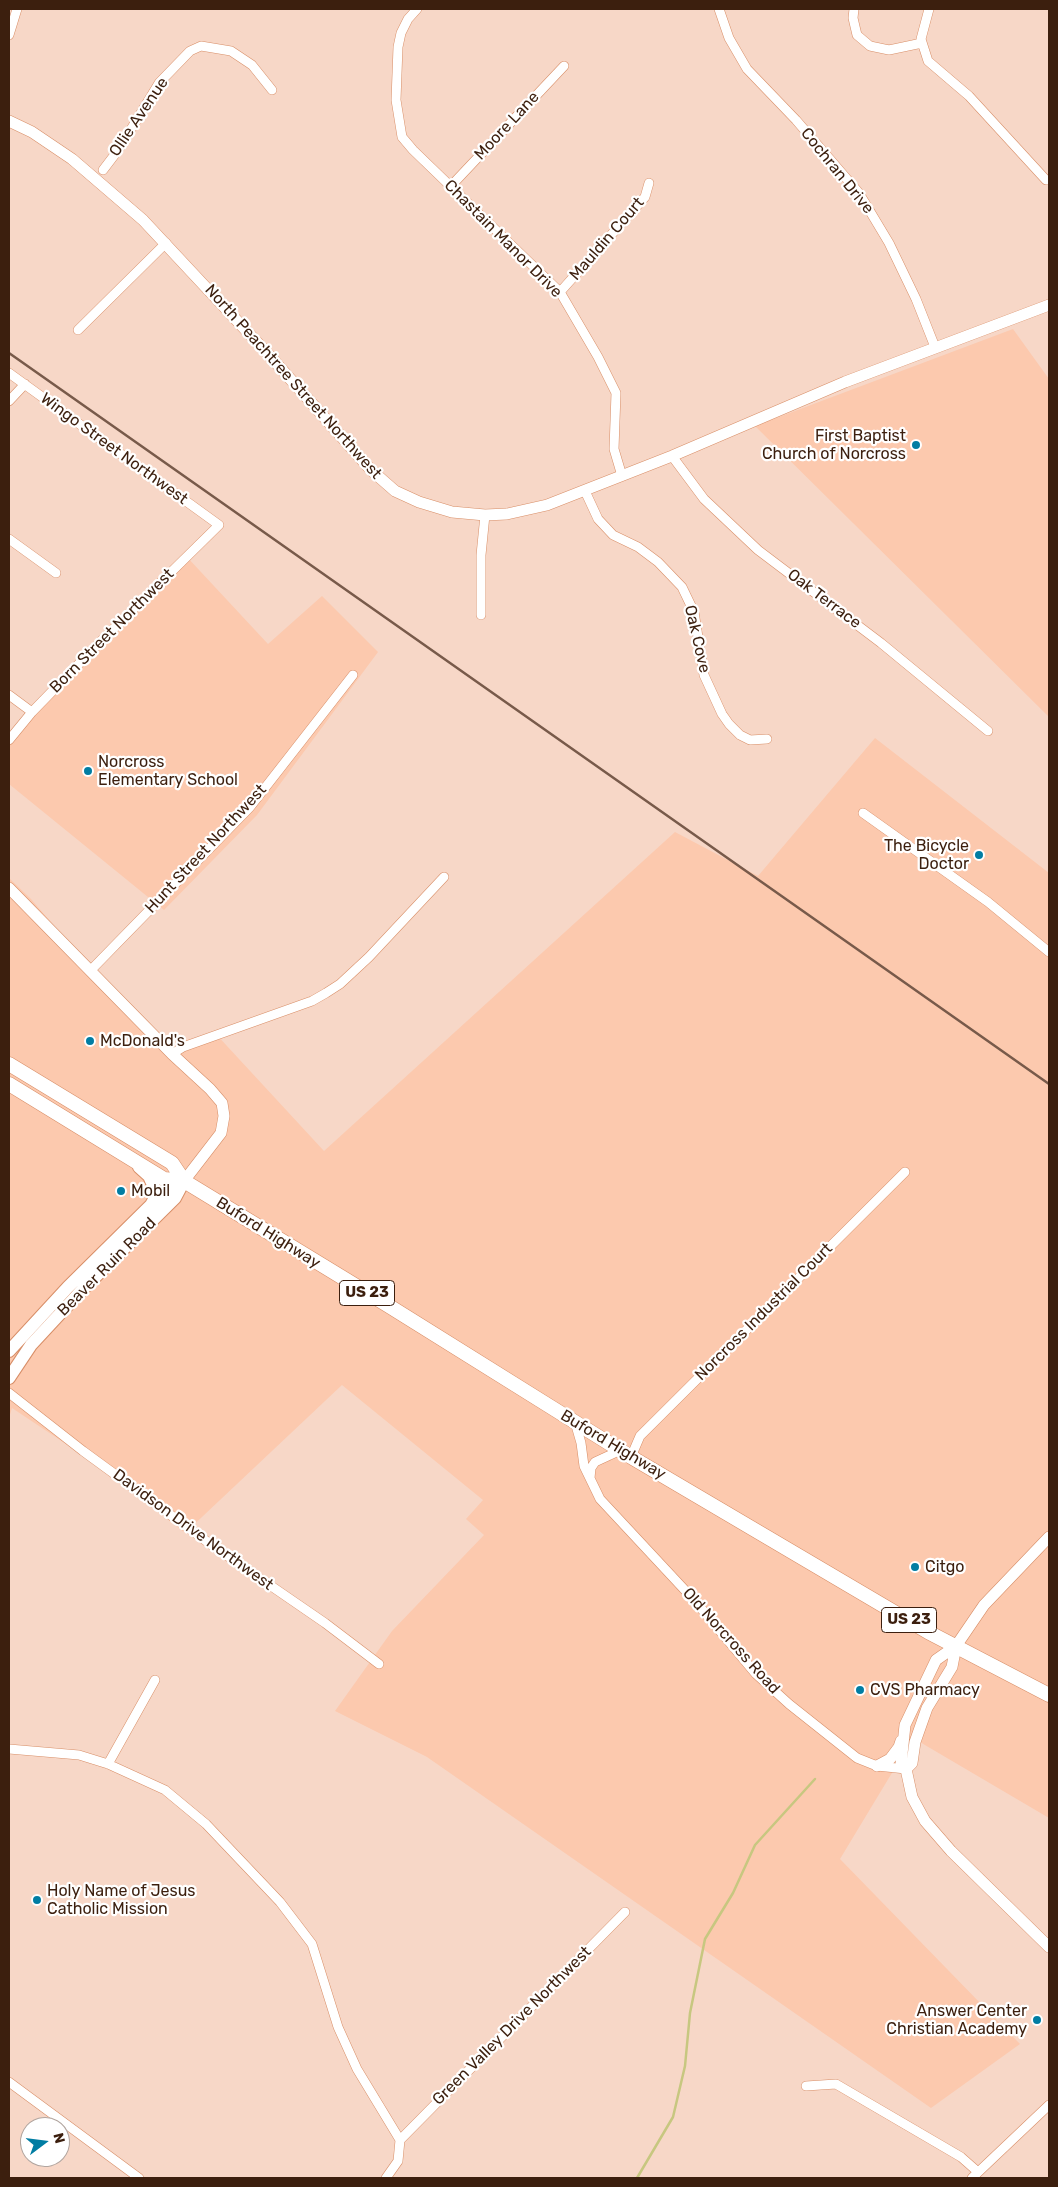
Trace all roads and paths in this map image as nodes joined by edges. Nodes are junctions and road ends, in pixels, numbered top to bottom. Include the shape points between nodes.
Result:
1 (17, 9) edge
2 (417, 9) edge
3 (719, 9) edge
4 (854, 9) edge
5 (929, 9) edge
6 (9, 35) edge
7 (922, 43) junction
8 (564, 66) dead end
9 (272, 90) dead end
10 (9, 121) edge
11 (103, 170) dead end
12 (1049, 180) edge
13 (649, 183) dead end
14 (450, 187) junction
15 (166, 243) junction
16 (560, 292) junction
17 (1049, 306) edge
18 (78, 330) dead end
19 (935, 347) junction
20 (9, 373) edge
21 (25, 384) junction
22 (9, 401) edge
23 (672, 456) junction
24 (622, 476) junction
25 (585, 491) junction
26 (485, 515) junction
27 (219, 525) joint
28 (9, 539) edge
29 (56, 573) dead end
30 (481, 615) dead end
31 (353, 675) dead end
32 (9, 695) edge
33 (32, 712) junction
34 (988, 731) dead end
35 (767, 739) dead end
36 (9, 740) edge
37 (863, 813) dead end
38 (444, 877) dead end
39 (9, 888) edge
40 (1049, 952) edge
41 (90, 971) junction
42 (172, 1054) junction
43 (9, 1064) edge
44 (9, 1084) edge
45 (130, 1160) junction
46 (905, 1172) dead end
47 (184, 1181) junction
48 (151, 1205) junction
49 (9, 1351) edge
50 (9, 1378) edge
51 (9, 1393) edge
52 (575, 1422) junction
53 (626, 1454) junction
54 (590, 1478) junction
55 (1049, 1537) edge
56 (956, 1646) junction
57 (379, 1664) dead end
58 (155, 1680) dead end
59 (1049, 1695) edge
60 (904, 1734) junction
61 (9, 1749) edge
62 (108, 1764) junction
63 (877, 1766) junction
64 (906, 1769) junction
65 (625, 1912) dead end
66 (1049, 1947) edge
67 (9, 2082) edge
68 (806, 2086) dead end
69 (1049, 2105) edge
70 (400, 2140) junction
71 (975, 2175) edge
72 (139, 2178) edge
73 (386, 2178) edge

1 - 6 street
2 - 14 street, Chastain Manor Drive via 401,33 398,47 398,120 402,137
3 - 19 street, Cochran Drive via 729,38 747,69 859,193 889,243
4 - 7 street via 857,35 870,46 889,50
5 - 7 street
7 - 12 street via 928,61 969,96
8 - 14 street, Moore Lane
9 - 11 street, Ollie Avenue via 252,65 231,51 200,46 190,51 159,83
10 - 15 street, North Peachtree Street Northwest via 72,159
13 - 16 street, Mauldin Court via 645,197
14 - 16 street, Chastain Manor Drive
15 - 18 street
15 - 26 street, North Peachtree Street Northwest via 371,470 395,491 452,512
16 - 24 street, Chastain Manor Drive via 616,393 614,449
17 - 19 street, North Peachtree Street Northwest
19 - 23 street, North Peachtree Street Northwest
20 - 21 street, Wingo Street Northwest
21 - 22 street
21 - 27 street, Wingo Street Northwest
23 - 24 street, North Peachtree Street Northwest
23 - 34 street, Oak Terrace via 704,499 758,550 881,643
24 - 25 street, North Peachtree Street Northwest
25 - 26 street, North Peachtree Street Northwest via 548,505
25 - 35 street, Oak Cove via 598,519 613,535 638,547 682,586 694,612 704,675 722,714 740,735 750,740
26 - 30 street
27 - 33 street, Born Street Northwest
28 - 29 street
31 - 41 street, Hunt Street Northwest via 250,806
32 - 33 street
33 - 36 street, Born Street Northwest
37 - 40 street via 981,896
38 - 42 street via 340,984 312,1002 183,1047
39 - 41 street
41 - 42 street
42 - 47 street via 222,1103 224,1116 221,1132
43 - 47 main road, Buford Highway / US 23 via 172,1163
44 - 45 main road, Buford Highway / US 23
45 - 47 main road, Buford Highway / US 23 via 165,1180
45 - 48 main road via 149,1176 155,1198
46 - 53 street, Norcross Industrial Court via 640,1436
47 - 48 main road, Beaver Ruin Road
47 - 50 main road, Beaver Ruin Road via 175,1198 31,1345
47 - 52 main road, Buford Highway / US 23
48 - 49 main road, Beaver Ruin Road
51 - 57 street, Davidson Drive Northwest via 90,1456
52 - 53 main road, Buford Highway / US 23
52 - 54 street, Old Norcross Road via 582,1443 584,1466
53 - 54 street via 595,1462
53 - 56 main road, Buford Highway / US 23
54 - 63 street, Old Norcross Road via 600,1499 695,1601 756,1674 846,1750
55 - 56 street via 984,1605
56 - 59 main road, Buford Highway / US 23
56 - 60 street via 936,1660 920,1690
56 - 64 street via 952,1667 927,1708 912,1764
58 - 62 street
60 - 63 street via 890,1759
60 - 64 street via 901,1764
61 - 62 street via 79,1755
62 - 70 street via 166,1790 206,1824 296,1922 312,1944 338,2027 357,2069
63 - 64 street, Old Norcross Road
64 - 66 street via 912,1797 925,1821 951,1851
65 - 70 street, Green Valley Drive Northwest
67 - 72 street
68 - 71 street via 836,2084 961,2157
69 - 71 street
70 - 73 street via 398,2160

